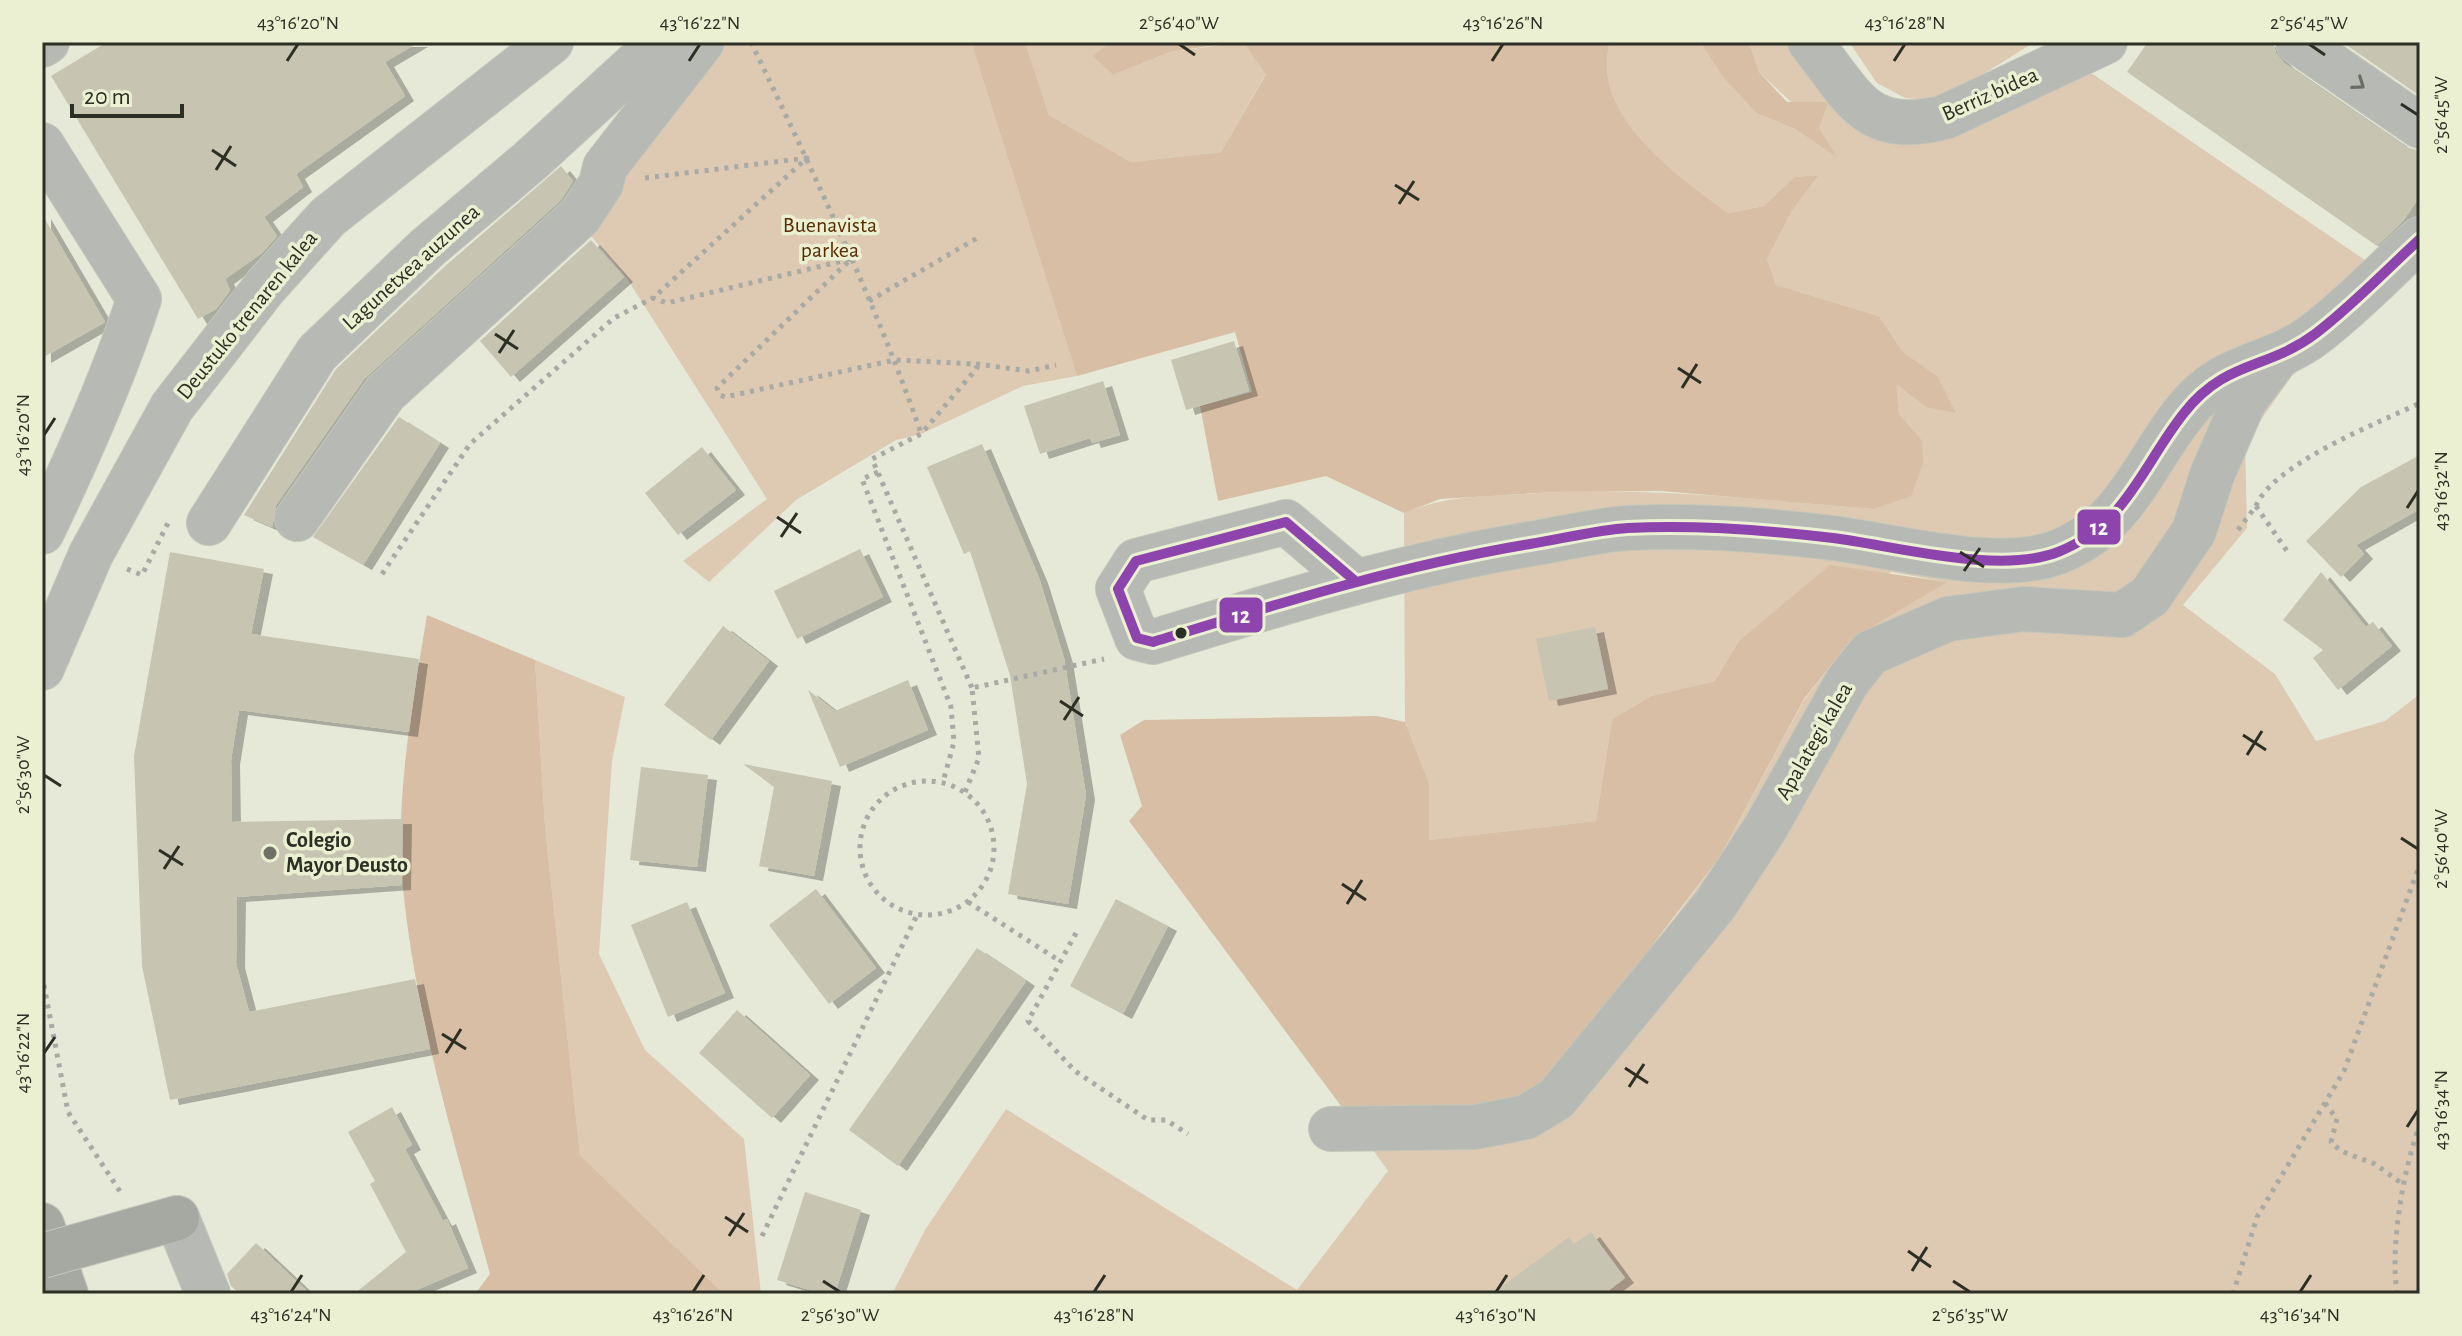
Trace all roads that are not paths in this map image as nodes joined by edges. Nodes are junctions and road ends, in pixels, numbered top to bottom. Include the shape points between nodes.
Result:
1 (551, 42) edge
2 (702, 42) edge
3 (1810, 42) edge
4 (2105, 42) edge
5 (2298, 42) edge
6 (663, 56) edge
7 (2420, 126) edge
8 (42, 145) edge
9 (2420, 239) edge
10 (2278, 356) junction
11 (297, 519) dead end
12 (209, 523) road end
13 (42, 532) edge
14 (1354, 580) junction
15 (42, 668) edge
16 (1331, 1129) dead end
17 (177, 1218) joint
18 (42, 1225) edge
19 (42, 1256) edge
20 (66, 1294) edge
21 (208, 1294) edge

1 - 15 street, Deustuko trenaren kalea via 328,217 265,287 172,407 91,554
2 - 6 street
3 - 4 street, Berriz bidea via 1864,110 1884,122 1945,117
5 -> 7 street
6 - 11 street via 580,216 385,393
6 - 12 street, Lagunetxea auzunea via 427,248 317,353
8 - 13 street via 139,299 82,448
9 - 10 street via 2315,334
10 - 14 street via 2234,369 2211,384 2184,413 2114,515 2089,538 2054,554 2013,560 1959,557 1833,538 1626,528
10 - 16 street, Apalategi kalea via 2244,401 2194,531 2150,596 2122,615 2024,609 1948,619 1870,653 1847,682 1766,827 1715,905 1556,1099 1526,1117 1475,1127
14 - 14 street via 1153,642 1137,638 1118,589 1136,561 1286,522
17 - 19 main road, bridge via 130,1218
17 - 21 street
18 - 20 main road

